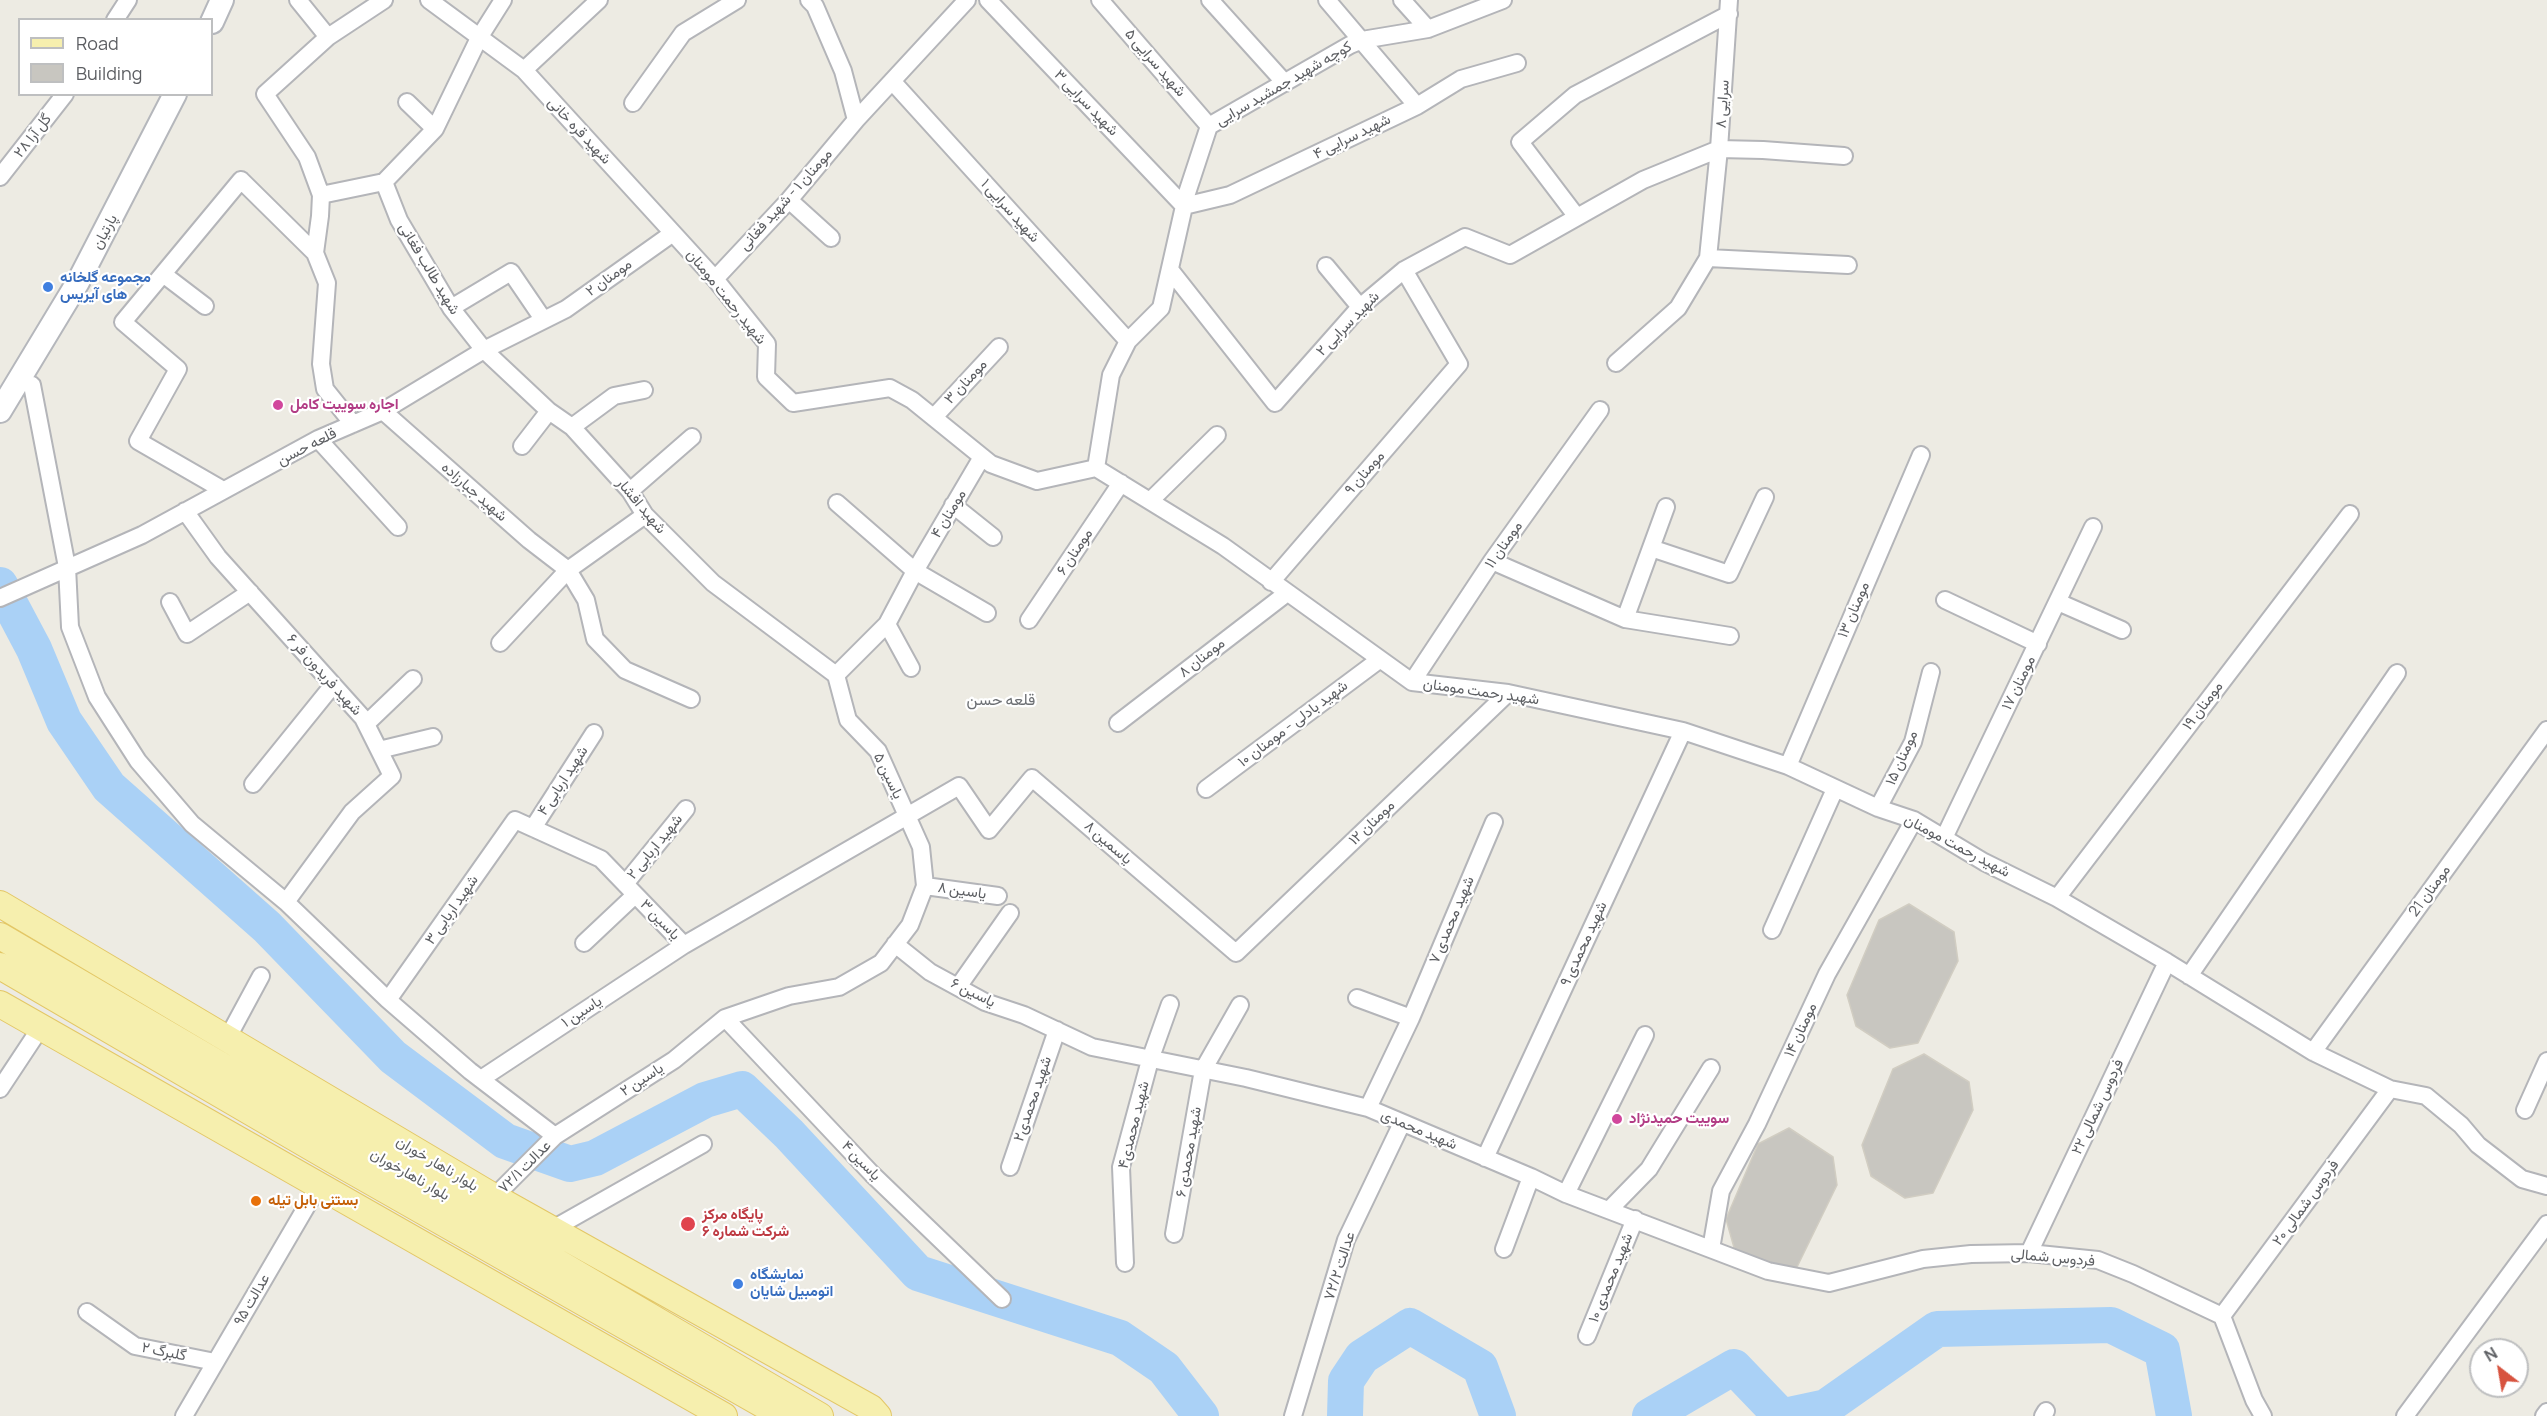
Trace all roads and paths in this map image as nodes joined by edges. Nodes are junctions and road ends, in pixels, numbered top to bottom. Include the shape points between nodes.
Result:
1 (128, 0) edge
2 (222, 0) edge
3 (298, 0) edge
4 (384, 0) edge
5 (429, 0) edge
6 (503, 0) edge
7 (599, 0) edge
8 (737, 0) edge
9 (809, 0) edge
10 (967, 0) edge
11 (988, 0) edge
12 (1100, 0) edge
13 (1210, 0) edge
14 (1327, 0) edge
15 (1402, 0) edge
16 (1500, 1) edge
17 (1729, 7) edge
18 (116, 18) edge
19 (213, 20) edge
20 (1428, 29) junction
21 (328, 37) junction
22 (479, 38) junction
23 (1362, 40) junction
24 (1517, 63) dead end
25 (524, 70) junction
26 (892, 81) junction
27 (1285, 83) junction
28 (63, 96) edge
29 (174, 96) edge
30 (407, 102) dead end
31 (633, 103) dead end
32 (1417, 106) junction
33 (856, 120) junction
34 (1209, 126) junction
35 (435, 129) junction
36 (1719, 149) junction
37 (1844, 156) dead end
38 (0, 177) edge
39 (1643, 180) joint
40 (384, 182) junction
41 (321, 195) junction
42 (789, 200) junction
43 (1184, 206) junction
44 (1577, 217) junction
45 (673, 232) junction
46 (831, 238) dead end
47 (315, 253) junction
48 (1708, 258) junction
49 (1848, 265) dead end
50 (1326, 266) dead end
51 (1404, 270) junction
52 (1171, 271) junction
53 (163, 274) junction
54 (715, 279) junction
55 (205, 306) dead end
56 (1360, 307) junction
57 (451, 308) junction
58 (543, 319) junction
59 (1128, 341) junction
60 (999, 347) dead end
61 (484, 350) junction
62 (1616, 363) dead end
63 (32, 386) dead end
64 (644, 390) dead end
65 (4, 404) edge
66 (1600, 410) dead end
67 (382, 411) junction
68 (549, 411) junction
69 (934, 417) junction
70 (353, 424) junction
71 (572, 427) junction
72 (1217, 435) dead end
73 (692, 437) dead end
74 (318, 439) junction
75 (522, 446) dead end
76 (1921, 455) dead end
77 (982, 457) junction
78 (1096, 468) junction
79 (1121, 483) junction
80 (224, 490) junction
81 (630, 491) junction
82 (1765, 497) dead end
83 (1150, 501) junction
84 (837, 503) dead end
85 (953, 506) junction
86 (1666, 507) dead end
87 (185, 511) junction
88 (2350, 514) dead end
89 (645, 515) junction
90 (398, 527) dead end
91 (2093, 527) dead end
92 (993, 537) dead end
93 (1651, 548) junction
94 (1492, 561) junction
95 (67, 567) junction
96 (568, 570) junction
97 (915, 571) junction
98 (1271, 582) junction
99 (250, 592) junction
100 (1287, 593) junction
101 (0, 598) edge
102 (1945, 600) dead end
103 (170, 602) dead end
104 (2058, 602) junction
105 (987, 614) dead end
106 (1625, 619) junction
107 (1029, 621) dead end
108 (887, 624) junction
109 (2122, 630) dead end
110 (1730, 636) dead end
111 (500, 643) dead end
112 (2038, 644) junction
113 (1379, 660) junction
114 (911, 668) dead end
115 (1931, 672) dead end
116 (2397, 673) dead end
117 (836, 675) junction
118 (413, 679) dead end
119 (1412, 682) junction
120 (333, 685) junction
121 (1508, 693) junction
122 (691, 699) dead end
123 (1118, 723) dead end
124 (366, 724) junction
125 (2547, 730) edge
126 (1683, 731) junction
127 (594, 733) dead end
128 (433, 737) dead end
129 (379, 750) junction
130 (1788, 765) junction
131 (253, 784) dead end
132 (1206, 789) dead end
133 (1835, 789) junction
134 (1878, 808) junction
135 (686, 809) dead end
136 (907, 817) junction
137 (515, 820) joint
138 (1914, 820) junction
139 (1494, 822) dead end
140 (533, 828) junction
141 (989, 830) joint
142 (1944, 838) junction
143 (925, 886) junction
144 (630, 890) junction
145 (998, 896) dead end
146 (2057, 898) junction
147 (286, 902) junction
148 (0, 904) edge
149 (1010, 913) dead end
150 (1772, 930) dead end
151 (0, 936) edge
152 (584, 943) dead end
153 (895, 944) junction
154 (684, 945) junction
155 (1236, 953) joint
156 (2166, 962) junction
157 (0, 966) edge
158 (261, 976) dead end
159 (2189, 976) junction
160 (958, 987) junction
161 (1357, 998) dead end
162 (388, 1000) junction
163 (0, 1004) edge
164 (1170, 1004) dead end
165 (1240, 1005) dead end
166 (725, 1018) junction
167 (1411, 1018) junction
168 (41, 1027) junction
169 (1057, 1030) junction
170 (1645, 1035) dead end
171 (226, 1039) junction
172 (2313, 1052) junction
173 (1150, 1060) junction
174 (2547, 1061) edge
175 (1711, 1068) dead end
176 (1203, 1070) junction
177 (481, 1079) junction
178 (0, 1089) edge
179 (2390, 1089) junction
180 (1368, 1108) junction
181 (2525, 1110) dead end
182 (1402, 1123) junction
183 (550, 1141) junction
184 (703, 1144) dead end
185 (1485, 1158) junction
186 (1010, 1167) dead end
187 (1531, 1177) junction
188 (319, 1185) junction
189 (2547, 1186) edge
190 (1566, 1194) junction
191 (494, 1197) junction
192 (1609, 1210) junction
193 (1635, 1219) junction
194 (2547, 1224) edge
195 (550, 1230) junction
196 (1174, 1234) dead end
197 (1504, 1249) dead end
198 (1711, 1249) junction
199 (2029, 1253) junction
200 (1125, 1263) dead end
201 (1768, 1271) joint
202 (1002, 1299) dead end
203 (87, 1312) dead end
204 (2222, 1316) junction
205 (1587, 1336) dead end
206 (215, 1362) junction
207 (2547, 1412) edge
208 (190, 1414) edge
209 (721, 1415) edge
210 (783, 1416) edge
211 (820, 1416) edge
212 (879, 1416) edge
213 (1293, 1416) edge
214 (2264, 1416) edge
215 (2405, 1416) edge
216 (2544, 1416) edge

1 - 18 street
2 - 19 main road
3 - 21 street
4 - 21 street
5 - 22 street, شهید قره خانی
6 - 22 street
7 - 25 street
8 - 31 street via 683,33
9 - 33 street via 843,71
10 - 26 street, مومنان ۱ - شهید فغانی
11 - 43 street, شهید سرایی ۳
12 - 34 street, شهید سرایی ۵
13 - 27 street
14 - 23 street
15 - 20 street
16 - 20 street, کوچه شهید جمشید سرایی
17 - 36 street, سرایی ۸
17 - 44 street via 1575,95 1520,142
20 - 23 street, کوچه شهید جمشید سرایی
21 - 41 street via 265,94 307,157
22 - 25 street, شهید قره خانی
22 - 35 street
23 - 27 street, کوچه شهید جمشید سرایی
23 - 32 street
24 - 32 street, شهید سرایی ۴ via 1461,79
25 - 45 street, شهید قره خانی
26 - 33 street, مومنان ۱ - شهید فغانی
26 - 59 street, شهید سرایی ۱
27 - 34 street, کوچه شهید جمشید سرایی
28 - 38 street, ۲۸ گل آرا
29 - 65 main road, پارتیان via 78,282
30 - 35 street
32 - 43 street, شهید سرایی ۴ via 1230,195
33 - 42 street, مومنان ۱ - شهید فغانی
34 - 43 street, کوچه شهید جمشید سرایی
35 - 40 street
36 - 37 street
36 - 39 street, سرایی ۸
36 - 48 street
39 - 44 street, شهید سرایی ۲
40 - 41 street
40 - 57 street, شهید طالب فغانی via 399,220
41 - 47 street
42 - 46 street
42 - 54 street, مومنان ۱ - شهید فغانی
43 - 52 street, کوچه شهید جمشید سرایی
44 - 51 street, شهید سرایی ۲ via 1510,255 1465,237
45 - 54 street, شهید رحمت مومنان
45 - 58 street, ۲ مومنان via 566,309
47 - 53 street via 241,180
47 - 70 street via 327,283 321,364 325,389
48 - 49 street
48 - 62 street via 1678,308
50 - 56 street
51 - 56 street, شهید سرایی ۲
51 - 98 street, مومنان ۹ via 1459,364
52 - 56 street, شهید سرایی ۲ via 1275,403
52 - 59 street, کوچه شهید جمشید سرایی via 1161,308
53 - 55 street
53 - 80 street via 123,322 178,369 138,441
54 - 69 street, شهید رحمت مومنان via 767,344 766,377 793,403 890,388
57 - 58 street via 511,272
57 - 61 street, شهید طالب فغانی
58 - 61 street, قلعه حسن
59 - 78 street, کوچه شهید جمشید سرایی via 1111,375
60 - 69 street, مومنان ۳
61 - 67 street, قلعه حسن
61 - 68 street, شهید افشار
63 - 95 street
64 - 71 street via 614,396
66 - 94 street, مومنان ۱۱
67 - 70 street, قلعه حسن
67 - 96 street, شهید جبارزاده
68 - 71 street, شهید افشار
68 - 75 street
69 - 77 street, شهید رحمت مومنان
70 - 74 street, قلعه حسن
71 - 81 street, شهید افشار
72 - 83 street
73 - 81 street
74 - 80 street, قلعه حسن
74 - 90 street
76 - 130 street, مومنان ۱۳
77 - 78 street, شهید رحمت مومنان via 1037,481
77 - 85 street, ۴ مومنان
78 - 79 street, شهید رحمت مومنان
79 - 83 street, شهید رحمت مومنان
79 - 107 street, مومنان ۶
80 - 87 street, قلعه حسن
81 - 89 street, شهید افشار
82 - 93 street via 1729,574
83 - 98 street, شهید رحمت مومنان via 1223,546
84 - 97 street
85 - 92 street
85 - 97 street, ۴ مومنان
86 - 93 street
87 - 95 street, قلعه حسن via 142,535
87 - 99 street, شهید فریدون فر ۶ via 218,557
88 - 146 street, مومنان ۱۹
89 - 96 street
89 - 117 street, شهید افشار via 713,583
91 - 104 street, مومنان ۱۷
93 - 106 street
94 - 106 street
94 - 119 street, مومنان ۱۱
95 - 101 street, قلعه حسن
95 - 147 street via 70,627 97,697 138,760 192,824
96 - 111 street
96 - 122 street via 586,600 595,639 625,670
97 - 105 street
97 - 108 street, ۴ مومنان
98 - 100 street, شهید رحمت مومنان
99 - 103 street via 187,634
99 - 120 street, شهید فریدون فر ۶
100 - 113 street, شهید رحمت مومنان
100 - 123 street, مومنان ۸
102 - 112 street
104 - 109 street
104 - 112 street, مومنان ۱۷
106 - 110 street
108 - 114 street
108 - 117 street, ۴ مومنان
112 - 142 street, مومنان ۱۷
113 - 119 street, شهید رحمت مومنان
113 - 132 street, شهید بادلی - مومنان ۱۰
115 - 134 street, مومنان ۱۵ via 1912,742
116 - 159 street
117 - 136 street, یاسین ۵ via 848,720 878,752
118 - 124 street
119 - 121 street, شهید رحمت مومنان
120 - 124 street, شهید فریدون فر ۶
120 - 131 street
121 - 126 street, شهید رحمت مومنان
121 - 155 street, مومنان ۱۲
124 - 129 street, شهید فریدون فر ۶
125 - 172 street, مومنان 21
126 - 130 street, شهید رحمت مومنان
126 - 185 street, ۹ شهید محمدی
127 - 140 street, شهید اربابی ۴
128 - 129 street
129 - 147 street, شهید فریدون فر ۶ via 392,776 352,812
130 - 133 street, شهید رحمت مومنان
133 - 134 street, شهید رحمت مومنان
133 - 150 street
134 - 138 street, شهید رحمت مومنان
135 - 144 street, شهید اربابی ۲
136 - 141 street, یاسین ۱ via 958,786
136 - 143 street, یاسین ۵ via 921,847
136 - 154 street, یاسین ۱
137 - 140 street, یاسین ۳
137 - 162 street, شهید اربابی ۳
138 - 142 street, شهید رحمت مومنان
138 - 198 street, مومنان ۱۴ via 1827,974 1721,1191
139 - 167 street, شهید محمدی ۷
140 - 144 street, یاسین ۳ via 601,859
141 - 155 street, یاسمین ۸ via 1032,778
142 - 146 street, شهید رحمت مومنان
143 - 145 street, یاسین ۸
143 - 153 street via 910,925
144 - 152 street, شهید اربابی ۲
144 - 154 street, یاسین ۳
146 - 156 street, شهید رحمت مومنان
147 - 162 street
148 - 171 main road, بلوار ناهار خوران
149 - 160 street
151 - 211 main road, بلوار ناهارخوران
153 - 160 street, یاسین ۶ via 930,972
153 - 166 street via 881,963 839,987 789,996
154 - 177 street, یاسین ۱
156 - 159 street, شهید رحمت مومنان
156 - 199 street, فردوس شمالی ۲۲
157 - 210 main road, بلوار ناهارخوران
158 - 171 street
159 - 172 street, شهید رحمت مومنان
160 - 169 street, یاسین ۶ via 985,1002
161 - 167 street
162 - 177 street
163 - 168 main road
164 - 173 street, شهید محمدی۴
165 - 176 street, ۶ شهید محمدی
166 - 183 street, یاسین ۲ via 674,1060
166 - 202 street, یاسین ۴ via 872,1174
167 - 180 street, شهید محمدی ۷
168 - 178 street
168 - 188 main road
169 - 173 street, شهید محمدی via 1092,1047
169 - 186 street, شهید محمدی۲
170 - 190 street
171 - 191 main road, بلوار ناهار خوران
172 - 179 street, شهید رحمت مومنان
173 - 176 street, شهید محمدی
173 - 200 street, شهید محمدی۴ via 1121,1167
174 - 181 street
175 - 192 street via 1649,1169
176 - 180 street, شهید محمدی
176 - 196 street, ۶ شهید محمدی
177 - 183 street
179 - 189 street, شهید رحمت مومنان via 2426,1096 2478,1145 2522,1179
179 - 204 street, فردوس شمالی ۲۰
180 - 182 street, شهید محمدی
182 - 185 street, شهید محمدی
182 - 213 street, عدالت ۷۲/۲ via 1346,1240
183 - 191 street, عدالت ۷۲/۱
184 - 195 street
185 - 187 street, شهید محمدی
187 - 190 street, شهید محمدی
187 - 197 street
188 - 206 street, عدالت ۹۵
188 - 209 main road
190 - 192 street, شهید محمدی
191 - 195 main road, بلوار ناهار خوران
192 - 193 street, شهید محمدی
193 - 198 street, شهید محمدی
193 - 205 street, ۱۰ شهید محمدی
194 - 215 street
195 - 212 main road, بلوار ناهار خوران via 871,1408
198 - 201 street, شهید محمدی
199 - 201 street, فردوس شمالی via 1923,1259 1829,1283
199 - 204 street, فردوس شمالی via 2098,1260
203 - 206 street, گلبرگ ۲ via 135,1346
204 - 214 street via 2254,1400
206 - 208 street, عدالت ۹۵
207 - 216 street

